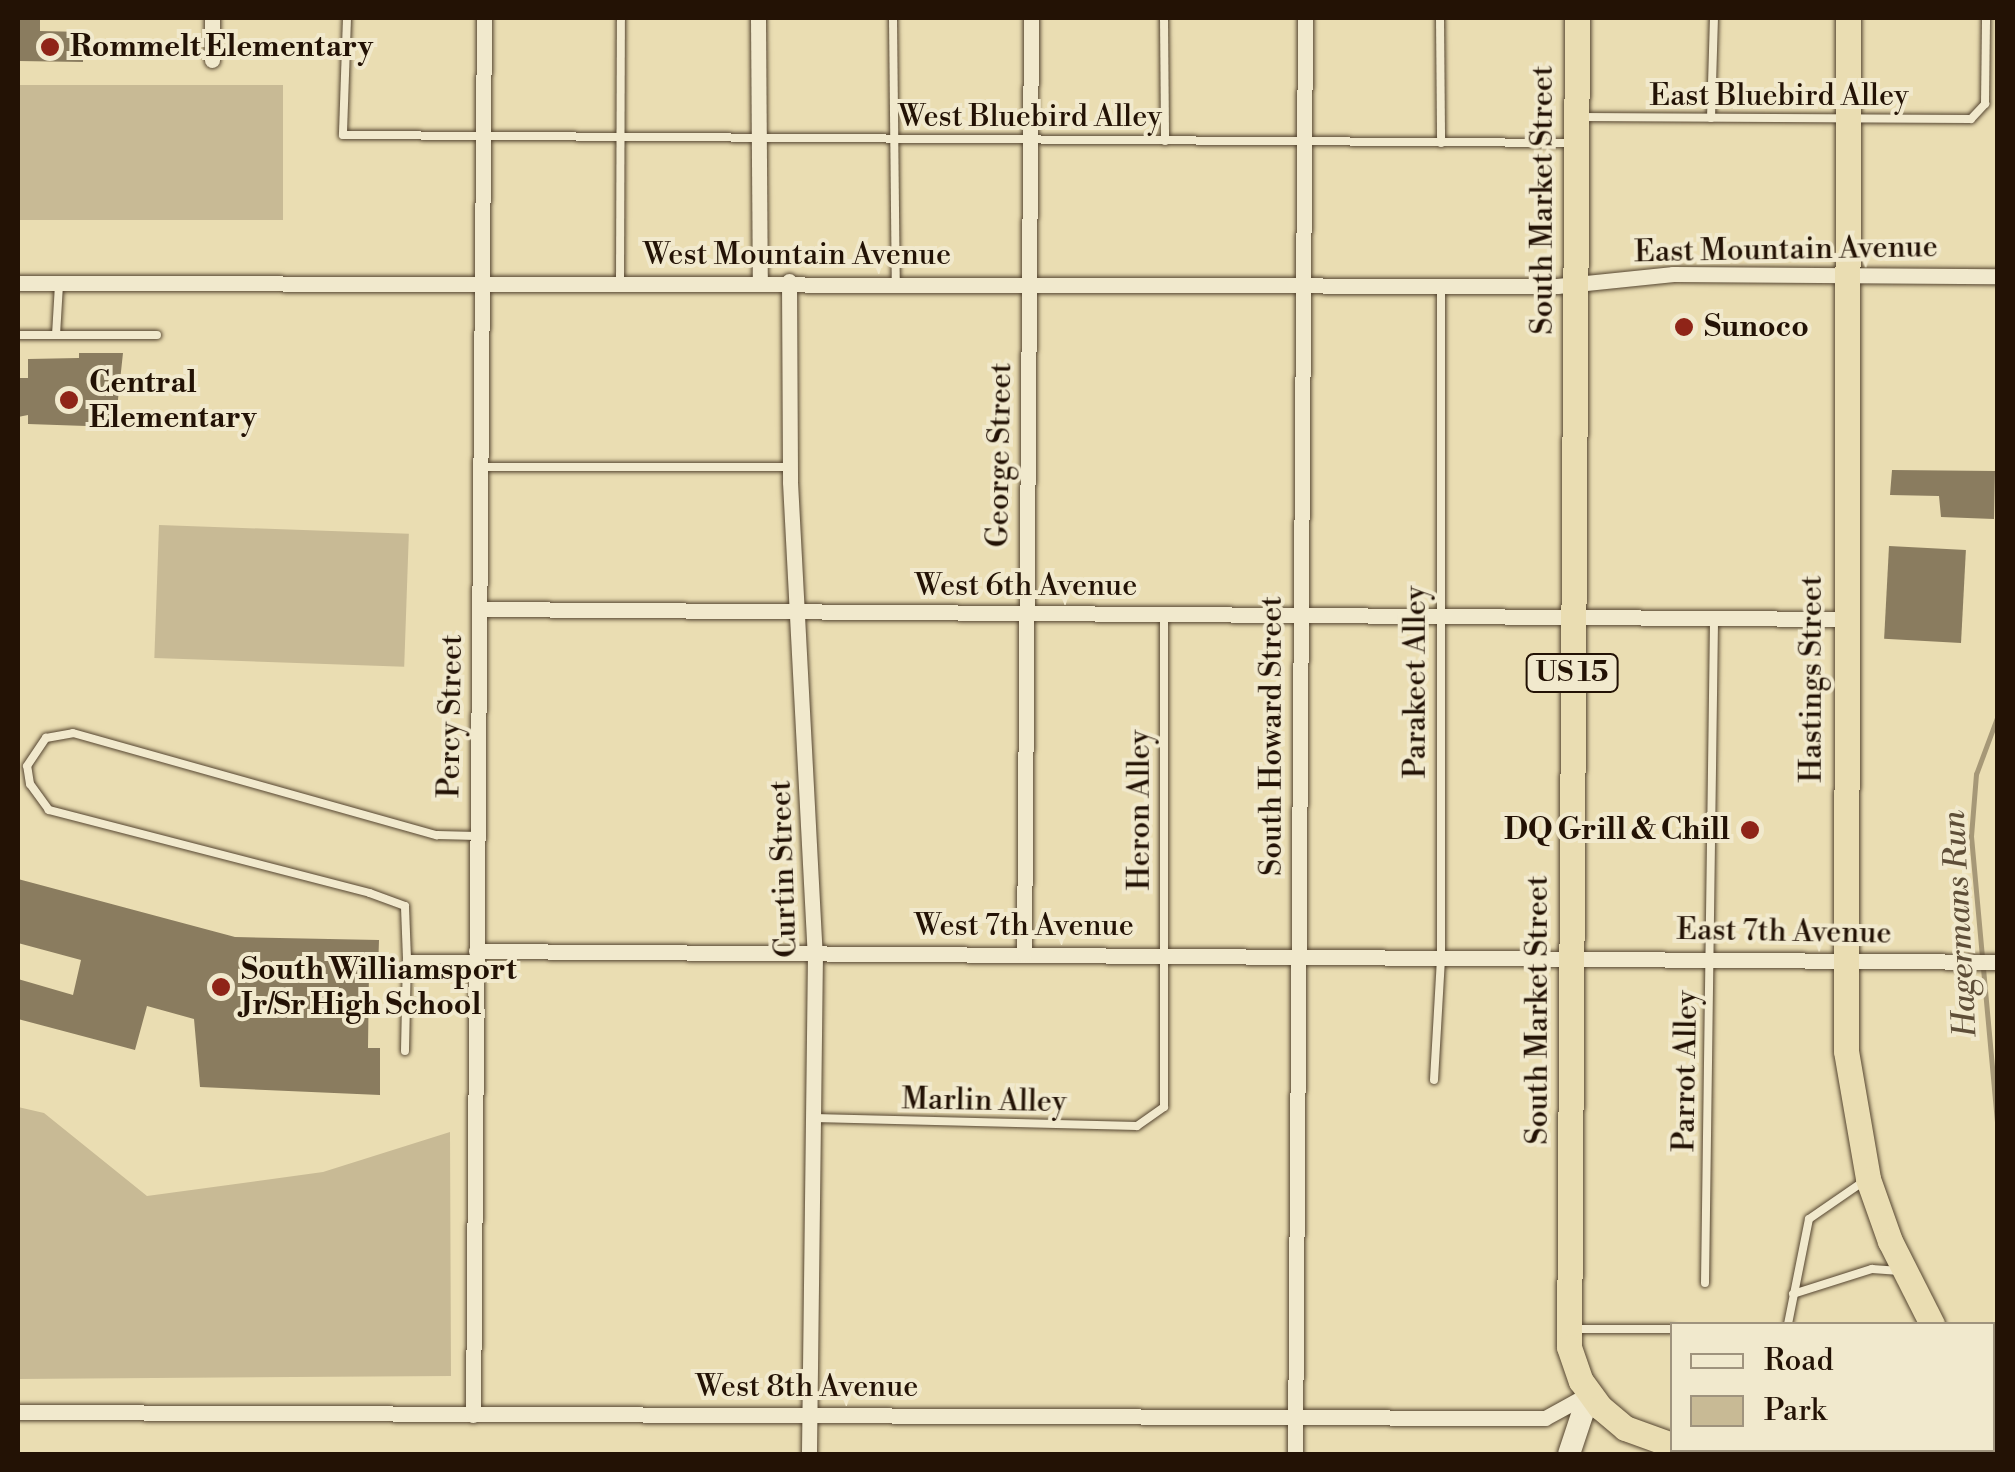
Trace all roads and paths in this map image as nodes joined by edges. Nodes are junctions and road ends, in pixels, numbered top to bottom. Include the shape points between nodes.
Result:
1 (212, 18) edge
2 (347, 18) edge
3 (484, 18) edge
4 (621, 18) edge
5 (758, 18) edge
6 (893, 18) edge
7 (1032, 18) edge
8 (1164, 18) edge
9 (1305, 18) edge
10 (1440, 18) edge
11 (1577, 18) edge
12 (1714, 18) edge
13 (1848, 18) edge
14 (1986, 18) edge
15 (212, 60) dead end
16 (1576, 116) junction
17 (1711, 118) junction
18 (1848, 118) junction
19 (484, 136) junction
20 (620, 137) junction
21 (758, 138) junction
22 (894, 139) junction
23 (1031, 140) junction
24 (1165, 141) junction
25 (1305, 142) junction
26 (1441, 143) junction
27 (1576, 143) junction
28 (1846, 275) junction
29 (1998, 276) edge
30 (760, 281) junction
31 (18, 282) edge
32 (620, 282) junction
33 (789, 282) junction
34 (59, 283) junction
35 (483, 283) junction
36 (1303, 283) junction
37 (896, 284) junction
38 (1441, 284) junction
39 (1575, 284) junction
40 (1029, 285) junction
41 (18, 335) edge
42 (56, 335) junction
43 (156, 335) dead end
44 (480, 467) junction
45 (790, 467) junction
46 (480, 609) junction
47 (798, 612) junction
48 (1026, 613) junction
49 (1164, 614) junction
50 (1301, 616) junction
51 (1437, 616) junction
52 (1573, 618) junction
53 (1714, 618) junction
54 (1844, 620) junction
55 (478, 836) junction
56 (815, 952) junction
57 (1024, 954) junction
58 (476, 955) junction
59 (1162, 955) junction
60 (1299, 956) junction
61 (1442, 956) junction
62 (1571, 957) junction
63 (1710, 959) junction
64 (408, 960) junction
65 (1843, 960) junction
66 (1996, 962) edge
67 (404, 1051) dead end
68 (1434, 1080) dead end
69 (814, 1118) junction
70 (1152, 1120) joint
71 (1868, 1179) junction
72 (1903, 1271) junction
73 (1706, 1283) dead end
74 (1793, 1294) junction
75 (1788, 1322) edge
76 (1931, 1322) edge
77 (1568, 1329) junction
78 (1670, 1329) edge
79 (1589, 1394) junction
80 (18, 1412) edge
81 (810, 1414) junction
82 (473, 1415) junction
83 (1296, 1416) junction
84 (1670, 1445) edge
85 (810, 1454) edge
86 (1295, 1454) edge
87 (1569, 1454) edge

1 - 15 street
2 - 19 lane, West Bluebird Alley via 343,135
3 - 19 street, Percy Street
4 - 20 lane
5 - 21 street
6 - 22 lane
7 - 23 street, George Street
8 - 24 lane
9 - 25 street, South Howard Street
10 - 26 lane
11 - 16 highway, South Market Street / US 15
12 - 17 lane
13 - 18 highway, Hastings Street
14 - 18 lane, East Bluebird Alley via 1980,114
16 - 17 lane, East Bluebird Alley
16 - 27 highway, South Market Street / US 15
17 - 18 lane, East Bluebird Alley
18 - 28 highway, Hastings Street
19 - 20 lane, West Bluebird Alley
19 - 35 street, Percy Street
20 - 21 lane, West Bluebird Alley
20 - 32 lane
21 - 22 lane, West Bluebird Alley
21 - 30 street
22 - 23 lane, West Bluebird Alley
22 - 37 lane
23 - 24 lane, West Bluebird Alley
23 - 40 street, George Street
24 - 25 lane, West Bluebird Alley
25 - 26 lane, West Bluebird Alley
25 - 36 street, South Howard Street
26 - 27 lane, West Bluebird Alley
27 - 39 highway, South Market Street / US 15
28 - 29 street, East Mountain Avenue
28 - 39 street, East Mountain Avenue via 1674,274
28 - 54 highway, Hastings Street
30 - 32 street, West Mountain Avenue
30 - 33 street, West Mountain Avenue
31 - 34 street, West Mountain Avenue
32 - 35 street, West Mountain Avenue
33 - 37 street, West Mountain Avenue
33 - 45 street, Curtin Street
34 - 35 street, West Mountain Avenue
34 - 42 lane
35 - 44 street, Percy Street
36 - 38 street, West Mountain Avenue
36 - 40 street, West Mountain Avenue
36 - 50 street, South Howard Street
37 - 40 street, West Mountain Avenue
38 - 39 street, West Mountain Avenue
38 - 51 lane, Parakeet Alley
39 - 52 highway, South Market Street / US 15
40 - 48 street, George Street
41 - 42 lane
42 - 43 lane
44 - 45 lane
44 - 46 street, Percy Street
45 - 47 street, Curtin Street
46 - 47 street, West 6th Avenue
46 - 55 street, Percy Street
47 - 48 street, West 6th Avenue
47 - 56 street, Curtin Street
48 - 49 street, West 6th Avenue
48 - 57 street, George Street
49 - 50 street, West 6th Avenue
49 - 59 lane, Heron Alley
50 - 51 street, West 6th Avenue
50 - 60 street, South Howard Street
51 - 52 street, West 6th Avenue
51 - 61 lane, Parakeet Alley
52 - 53 street, West 6th Avenue
52 - 62 highway, South Market Street / US 15
53 - 54 street, West 6th Avenue
53 - 63 lane, Parrot Alley
54 - 65 highway, Hastings Street
55 - 58 street, Percy Street
55 - 64 lane via 436,835 73,733 46,738 31,754 30,784 49,810 405,906
56 - 57 street, West 7th Avenue
56 - 58 street, West 7th Avenue
56 - 69 street, Curtin Street
57 - 59 street, West 7th Avenue
58 - 64 lane
58 - 82 street, Percy Street
59 - 60 street, West 7th Avenue
59 - 70 lane, Heron Alley via 1168,1092
60 - 61 street, West 7th Avenue
60 - 83 street, South Howard Street
61 - 62 street, West 7th Avenue
61 - 68 lane, Parakeet Alley
62 - 63 street, East 7th Avenue
62 - 77 highway, South Market Street / US 15
63 - 65 street, East 7th Avenue
63 - 73 lane, Parrot Alley
64 - 67 lane
65 - 66 street, East 7th Avenue
65 - 71 highway, Hastings Street via 1848,1082
69 - 70 lane, Marlin Alley via 1137,1126
69 - 81 street, Curtin Street
71 - 72 highway, Hastings Street
71 - 74 lane via 1809,1218
72 - 74 lane via 1872,1269
72 - 76 highway, Hastings Street
74 - 75 lane
77 - 78 lane
77 - 79 highway, South Market Street / US 15 via 1573,1364
79 - 83 street, West 8th Avenue via 1545,1418
79 - 84 highway, US 15 via 1625,1428
79 - 87 main road
80 - 82 street, West 8th Avenue
81 - 82 street, West 8th Avenue
81 - 83 street, West 8th Avenue
81 - 85 street, Curtin Street
83 - 86 street, South Howard Street

